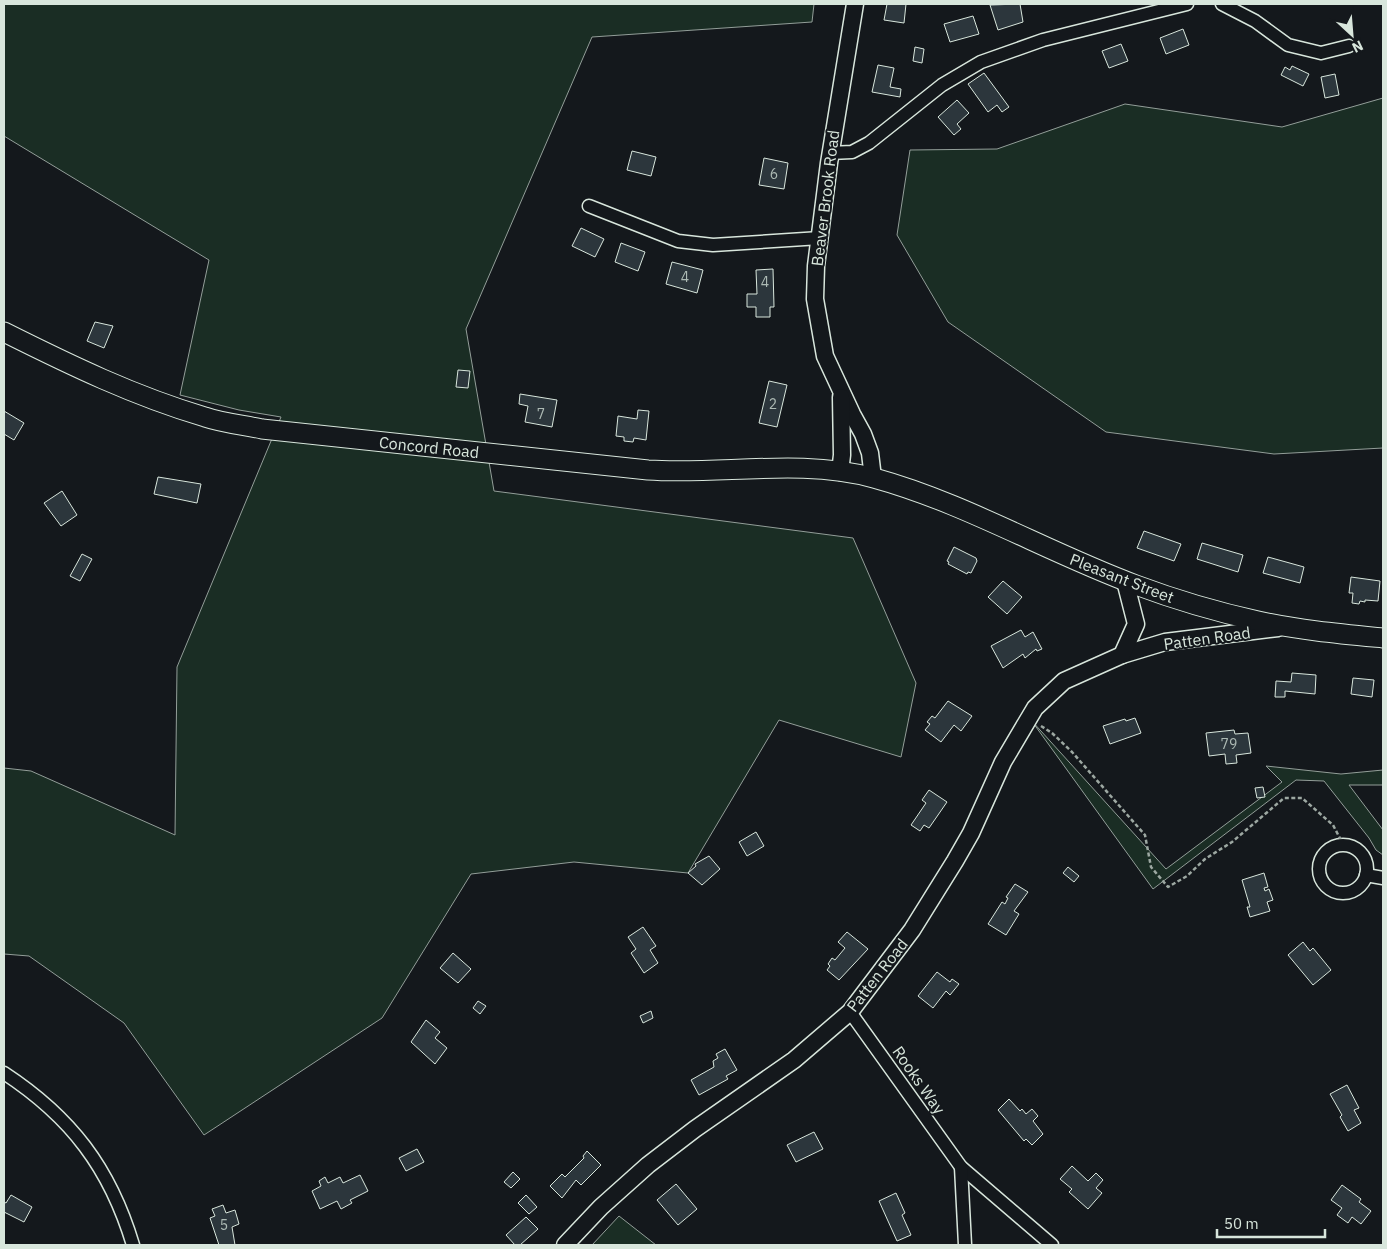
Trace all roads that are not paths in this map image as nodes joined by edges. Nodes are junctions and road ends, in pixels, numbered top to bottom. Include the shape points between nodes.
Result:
1 (855, 4) edge
2 (1187, 4) edge
3 (1222, 4) edge
4 (1349, 46) dead end
5 (830, 153) junction
6 (590, 206) dead end
7 (820, 238) junction
8 (4, 332) edge
9 (840, 390) junction
10 (840, 472) junction
11 (873, 478) junction
12 (1125, 580) junction
13 (1292, 626) junction
14 (1383, 638) edge
15 (1122, 655) junction
16 (1366, 875) junction
17 (1383, 878) edge
18 (850, 1012) junction
19 (4, 1073) edge
20 (961, 1167) junction
21 (133, 1245) edge
22 (565, 1245) edge
23 (965, 1245) edge
24 (1052, 1245) edge

1 - 5 street, Beaver Brook Road
2 - 5 street via 1043,40 981,62 942,85 869,143 852,152
3 - 4 street via 1256,21 1288,45 1321,53
5 - 7 street, Beaver Brook Road
6 - 7 street via 678,241 712,245
7 - 9 street, Beaver Brook Road via 816,299 826,356
8 - 10 main road, Concord Road via 129,392 207,418 262,429 648,470 759,468
9 - 10 street, Beaver Brook Road
9 - 11 street, Beaver Brook Road via 870,453
10 - 11 main road, Concord Road
11 - 12 main road, Pleasant Street via 953,504
12 - 13 main road, Pleasant Street via 1199,606
12 - 15 street via 1136,624
13 - 14 main road, Pleasant Street
13 - 15 street, Patten Road via 1165,642
15 - 18 street, Patten Road via 1064,681 1035,708 1003,762 972,832 955,861 912,930
16 - 16 street via 1364,858 1352,847 1328,850 1322,856 1319,872 1324,885 1330,890 1344,893 1358,887
16 - 17 street
18 - 20 street, Rooks Way
18 - 22 street, Patten Road via 794,1060 648,1165
19 - 21 street via 33,1092 91,1152 126,1222
20 - 23 street
20 - 24 street, Rooks Way

